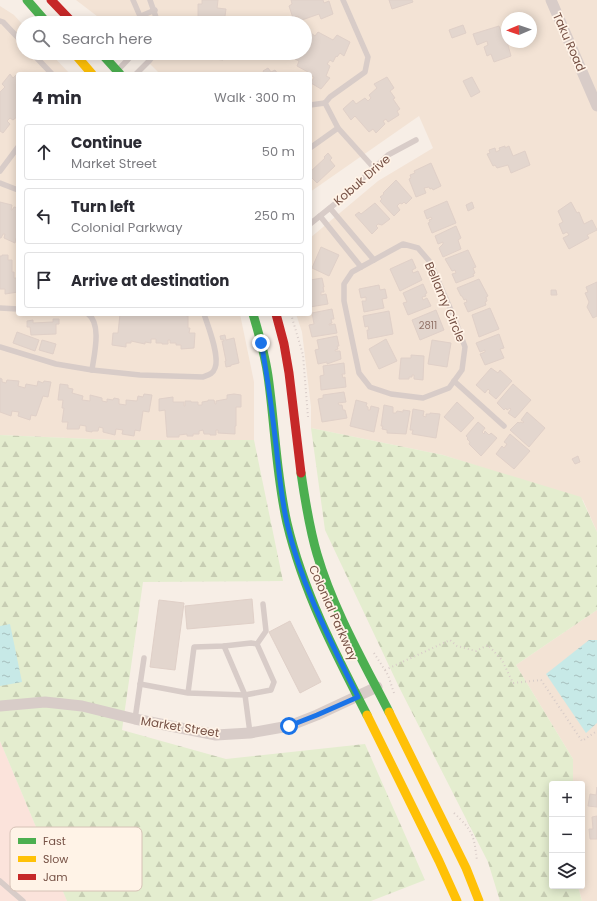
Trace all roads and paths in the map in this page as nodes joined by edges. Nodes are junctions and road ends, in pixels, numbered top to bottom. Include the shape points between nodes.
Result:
1 (27, 0) edge
2 (51, 0) edge
3 (134, 0) edge
4 (150, 0) edge
5 (343, 0) edge
6 (551, 0) edge
7 (154, 10) junction
8 (41, 16) edge
9 (66, 16) edge
10 (141, 16) joint
11 (156, 16) edge
12 (0, 21) edge
13 (16, 36) edge
14 (39, 60) edge
15 (80, 60) edge
16 (107, 60) edge
17 (128, 60) edge
18 (150, 60) edge
19 (50, 72) edge
20 (90, 72) edge
21 (116, 72) edge
22 (118, 72) edge
23 (138, 72) edge
24 (325, 103) junction
25 (312, 105) edge
26 (597, 106) edge
27 (338, 128) junction
28 (416, 140) dead end
29 (312, 147) edge
30 (16, 150) edge
31 (374, 168) junction
32 (0, 172) edge
33 (0, 183) edge
34 (16, 189) edge
35 (330, 208) junction
36 (320, 216) junction
37 (312, 222) edge
38 (374, 260) junction
39 (361, 267) junction
40 (0, 308) edge
41 (16, 309) edge
42 (91, 316) edge
43 (205, 316) edge
44 (254, 316) edge
45 (277, 316) edge
46 (292, 316) edge
47 (0, 347) edge
48 (92, 370) junction
49 (454, 381) junction
50 (308, 419) dead end
51 (504, 426) dead end
52 (263, 604) dead end
53 (257, 644) junction
54 (224, 646) junction
55 (371, 647) dead end
56 (144, 658) dead end
57 (385, 670) junction
58 (140, 684) junction
59 (377, 687) junction
60 (188, 693) junction
61 (245, 695) junction
62 (358, 697) junction
63 (395, 698) dead end
64 (0, 706) edge
65 (135, 720) junction
66 (597, 731) edge
67 (250, 733) junction
68 (450, 809) dead end
69 (478, 864) dead end
70 (0, 881) edge
71 (10, 890) edge
72 (12, 891) edge
73 (23, 901) edge
74 (457, 901) edge
75 (479, 901) edge

1 - 8 street
2 - 9 street
3 - 10 lane
4 - 7 lane
5 - 24 lane via 368,56 365,72
6 - 26 street, Taku Road
7 - 10 lane
7 - 11 lane
12 - 13 lane
14 - 19 lane
15 - 20 street
16 - 21 street
17 - 22 lane
18 - 23 lane
24 - 25 lane
24 - 27 lane
27 - 29 lane
27 - 31 lane
28 - 31 lane, Kobuk Drive via 388,155
30 - 32 lane
31 - 35 lane, Kobuk Drive
33 - 34 lane
35 - 36 lane, Kobuk Drive
35 - 38 lane
36 - 37 lane, Kobuk Drive
36 - 39 lane
38 - 39 lane, Bellamy Circle
38 - 49 lane, Bellamy Circle via 403,244 418,248 430,262 465,347 462,370
39 - 49 lane, Bellamy Circle via 352,272 344,284 344,301 359,373 370,387 391,394 423,398 449,388
40 - 41 lane
42 - 48 lane via 95,323 96,344
43 - 48 lane via 216,356 216,367 211,374 203,377 140,375
44 - 62 street, Colonial Parkway via 268,375 281,490 297,560 312,603
45 - 59 street, Colonial Parkway via 288,365 302,486 311,532 330,589
46 - 50 path via 303,354
47 - 48 lane via 56,364
49 - 51 lane
52 - 53 lane via 266,631
53 - 54 lane via 251,642
53 - 61 lane via 274,682 271,690
54 - 60 lane via 194,647
54 - 61 lane
55 - 57 path
56 - 58 lane
57 - 63 path
57 - 66 path via 450,640 457,646 476,651 488,645 502,660 513,683 541,680 582,741
58 - 60 lane
58 - 65 lane
59 - 62 street, Market Street
59 - 75 street, Colonial Parkway via 466,868
60 - 61 lane
61 - 67 lane
62 - 67 street, Market Street via 289,726
62 - 74 street, Colonial Parkway via 440,861
64 - 65 street, Market Street via 45,702 82,706
65 - 67 street, Market Street via 216,735
68 - 69 path via 471,832
70 - 71 lane
72 - 73 lane

